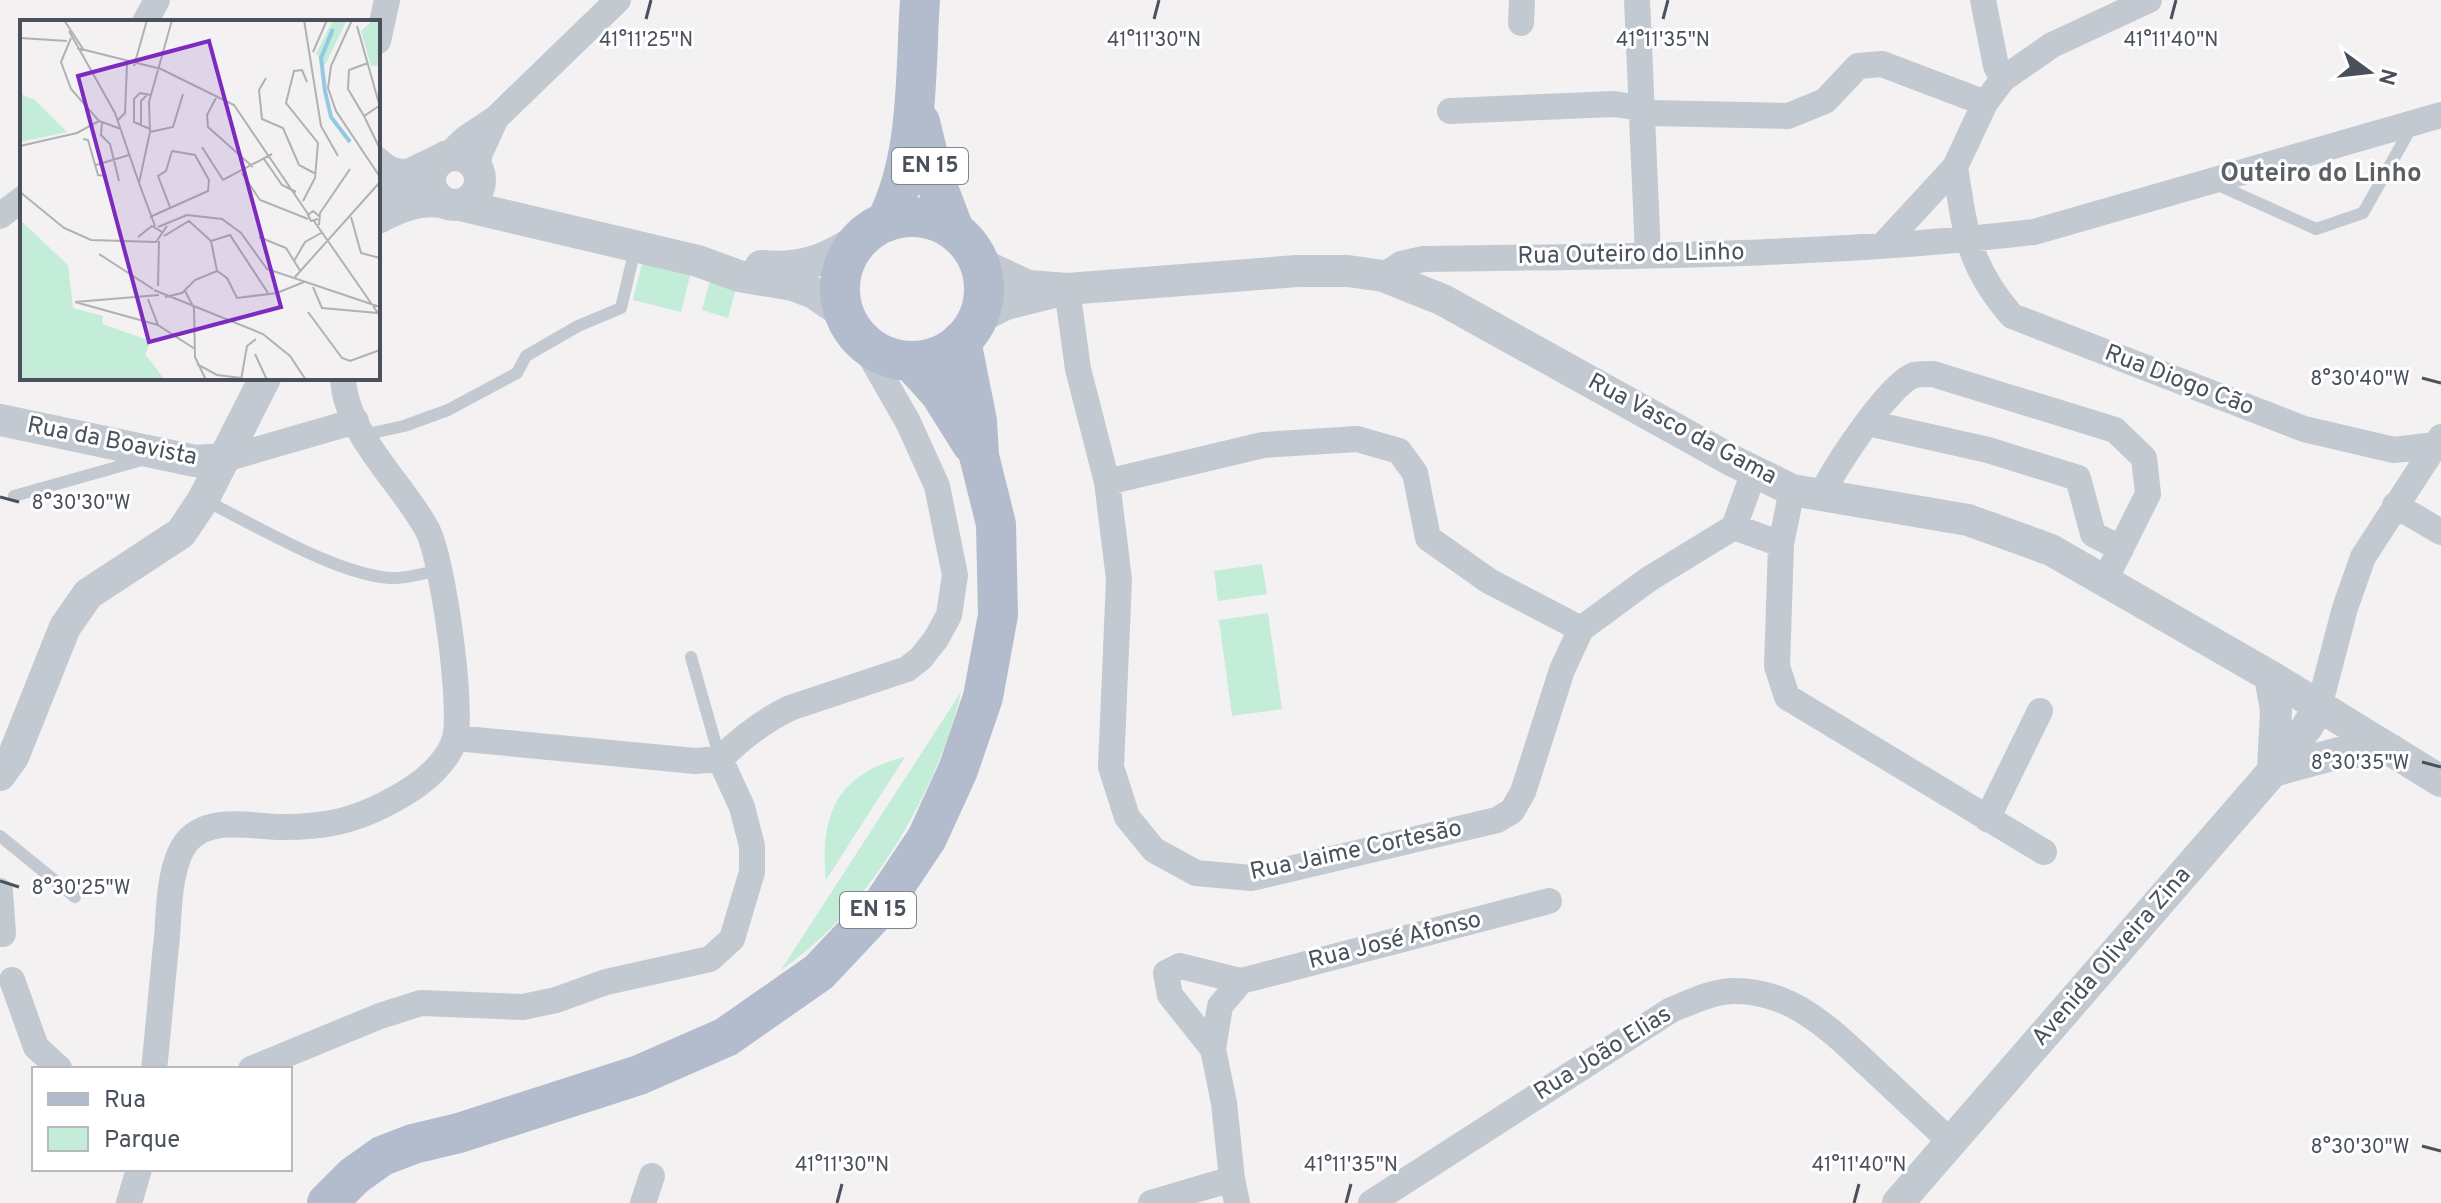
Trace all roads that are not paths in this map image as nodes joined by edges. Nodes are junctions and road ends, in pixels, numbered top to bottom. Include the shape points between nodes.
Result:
1 (157, 0) edge
2 (387, 0) edge
3 (618, 0) edge
4 (920, 0) edge
5 (1637, 0) edge
6 (1983, 0) edge
7 (2149, 0) edge
8 (146, 20) edge
9 (380, 32) edge
10 (2003, 79) junction
11 (915, 98) junction
12 (1985, 103) junction
13 (1641, 108) junction
14 (1450, 111) dead end
15 (2441, 115) edge
16 (2414, 122) junction
17 (1955, 167) junction
18 (447, 181) junction
19 (2209, 181) junction
20 (380, 187) edge
21 (380, 190) edge
22 (20, 201) edge
23 (0, 216) edge
24 (874, 230) junction
25 (954, 230) junction
26 (1967, 240) junction
27 (1883, 245) junction
28 (635, 246) junction
29 (1648, 254) junction
30 (698, 261) junction
31 (979, 263) junction
32 (1383, 276) junction
33 (1067, 289) junction
34 (853, 327) junction
35 (969, 330) junction
36 (911, 361) junction
37 (264, 380) edge
38 (343, 380) edge
39 (0, 420) edge
40 (1868, 423) junction
41 (360, 428) junction
42 (2438, 441) edge
43 (161, 454) junction
44 (979, 456) junction
45 (225, 459) junction
46 (1754, 472) junction
47 (1107, 482) junction
48 (1807, 492) junction
49 (14, 496) dead end
50 (203, 500) junction
51 (2395, 505) junction
52 (1734, 527) junction
53 (2441, 532) edge
54 (1781, 544) junction
55 (2121, 549) junction
56 (440, 570) junction
57 (2105, 580) junction
58 (1581, 629) junction
59 (691, 657) dead end
60 (2270, 676) junction
61 (2319, 707) junction
62 (2040, 711) dead end
63 (455, 738) junction
64 (2391, 750) junction
65 (720, 759) junction
66 (2273, 771) junction
67 (0, 775) edge
68 (2441, 781) edge
69 (1987, 819) junction
70 (0, 836) edge
71 (2044, 852) dead end
72 (0, 891) edge
73 (75, 897) dead end
74 (1549, 901) dead end
75 (3, 934) dead end
76 (12, 980) dead end
77 (1241, 981) junction
78 (1213, 1049) junction
79 (59, 1067) edge
80 (154, 1067) edge
81 (256, 1067) edge
82 (459, 1133) junction
83 (1952, 1143) junction
84 (138, 1171) edge
85 (652, 1176) dead end
86 (1235, 1191) edge
87 (126, 1200) edge
88 (327, 1203) edge
89 (362, 1203) edge
90 (643, 1203) edge
91 (1151, 1203) edge
92 (1371, 1203) edge
93 (1898, 1203) edge

1 - 8 street
2 - 9 street
3 - 18 street via 496,118 480,153
4 - 11 main road, EN 15
5 - 13 street
6 - 10 street
7 - 10 street via 2052,45
10 - 12 street
11 - 24 main road, EN 15 via 898,198
11 - 25 main road, EN 15 via 932,172
12 - 13 street via 1882,64 1858,66 1825,101 1788,116 1651,113
12 - 17 street
13 - 14 street via 1614,104
13 - 29 street
15 - 16 street, Rua Outeiro do Linho
16 - 19 street, Rua Outeiro do Linho
16 - 19 lane via 2363,213 2316,229
17 - 26 street, Rua Diogo Cão
17 - 27 street
18 - 20 street via 391,170
18 - 21 street via 395,208
18 - 28 street via 493,197 541,223
19 - 26 street, Rua Outeiro do Linho via 2034,232
22 - 23 street
24 - 25 main road via 914,217
24 - 30 street via 831,256 788,268
24 - 34 main road via 853,248 843,273 841,301
25 - 31 main road
26 - 27 street, Rua Outeiro do Linho
26 - 42 street, Rua Diogo Cão via 1989,290 2012,316 2304,429 2394,450
27 - 29 street, Rua Outeiro do Linho
28 - 30 street
28 - 41 lane via 621,308 526,356 517,373 448,410 404,426
29 - 32 street, Rua Outeiro do Linho via 1423,259 1401,264
30 - 34 street via 814,293
31 - 33 street, Rua Vasco da Gama via 1028,286
31 - 35 main road via 984,291
32 - 33 street, Rua Vasco da Gama via 1297,271
32 - 46 street, Rua Vasco da Gama via 1464,311
33 - 35 street, Rua Vasco da Gama via 1006,304
33 - 47 street, Rua Jaime Cortesão via 1078,369
34 - 36 main road via 883,355
34 - 65 street via 908,422 937,486 955,575 949,615 929,648 907,669 790,708
35 - 36 main road via 938,356
35 - 44 main road, EN 15
36 - 44 main road, EN 15 via 943,397
37 - 45 street, Rua da Boavista
38 - 41 street
39 - 43 street, Rua da Boavista
40 - 48 street via 1831,474
40 - 55 street via 1988,450 2078,478 2093,534
40 - 55 street via 1900,385 1914,375 1933,374 2115,430 2144,458 2148,494
41 - 45 street, Rua da Boavista
41 - 56 street via 428,531
42 - 51 street
43 - 45 street, Rua da Boavista via 195,461
43 - 49 lane
44 - 82 main road, EN 15 via 996,524 998,615 983,697 927,838 883,904 819,972 726,1037 639,1075
45 - 50 street
46 - 48 street, Rua Vasco da Gama
46 - 52 street
47 - 58 street via 1263,445 1357,439 1399,451 1415,473 1428,538 1489,581
47 - 58 street, Rua Jaime Cortesão via 1119,579 1111,767 1127,817 1154,850 1196,873 1251,878 1497,820 1512,811
48 - 54 street
48 - 57 street, Rua Vasco da Gama via 1968,520 2051,550
50 - 56 lane via 362,573 393,578
50 - 67 street via 181,533 88,594 65,627 13,757
51 - 53 street
51 - 61 street via 2363,557
52 - 54 street
52 - 58 street
54 - 69 street via 1777,666 1787,697
55 - 57 street
56 - 63 street via 452,655
57 - 60 street, Rua Vasco da Gama
59 - 65 lane
60 - 61 street, Rua Vasco da Gama
60 - 66 street via 2276,710
61 - 64 street, Rua Vasco da Gama
61 - 66 street, Avenida Oliveira Zina
62 - 69 street
63 - 65 street
63 - 80 street via 426,780 374,810 310,826 229,823 199,830 180,852 170,895
64 - 66 street via 2339,753
64 - 68 street, Rua Vasco da Gama
65 - 81 street via 742,807 752,872 732,939 710,959 523,1007 421,1003
66 - 83 street, Avenida Oliveira Zina
69 - 71 street
70 - 73 lane
72 - 75 street
74 - 77 street, Rua José Afonso
76 - 79 street via 36,1047
77 - 78 street, Rua José Afonso via 1220,1006
77 - 78 street, Rua José Afonso via 1180,966 1166,973 1170,995
78 - 86 street, Rua José Afonso
82 - 88 main road via 382,1156
82 - 89 main road via 418,1156
83 - 92 street, Rua João Elias via 1825,1024 1783,999 1732,991 1671,1010
83 - 93 street, Avenida Oliveira Zina
84 - 87 street
85 - 90 street
86 - 91 street

